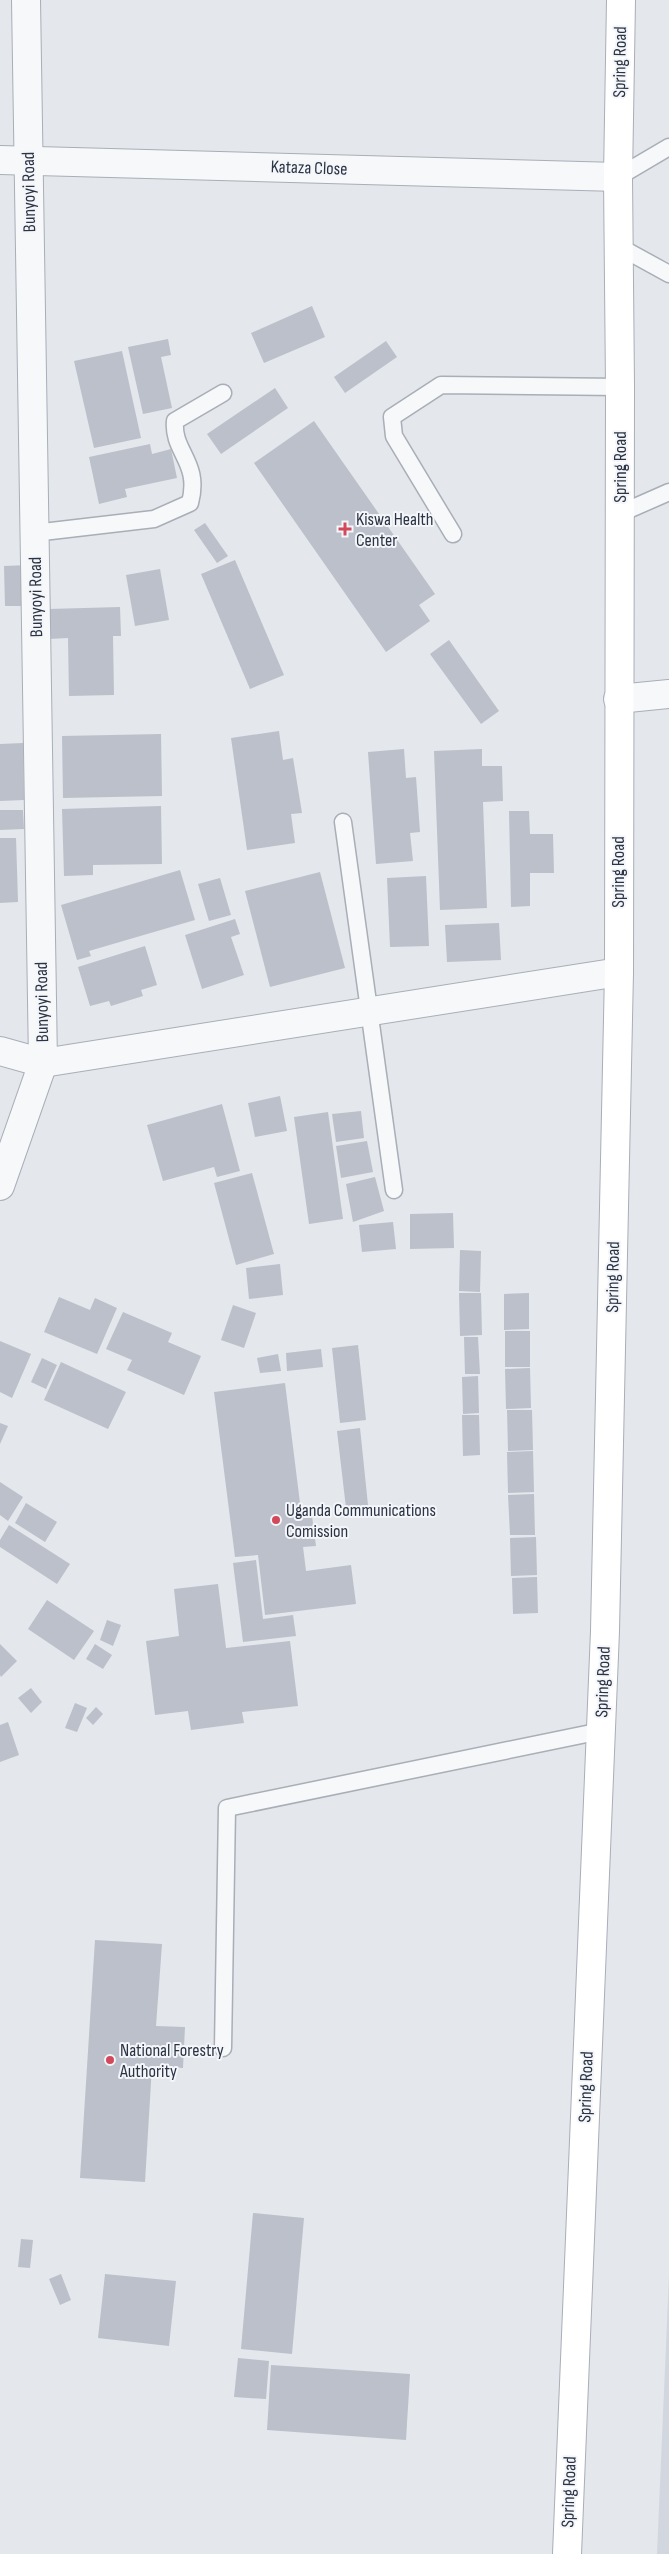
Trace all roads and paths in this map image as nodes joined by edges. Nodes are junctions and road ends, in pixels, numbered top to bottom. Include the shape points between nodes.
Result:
1 (26, 0) edge
2 (621, 0) edge
3 (669, 147) edge
4 (0, 160) edge
5 (28, 160) junction
6 (618, 177) junction
7 (618, 246) junction
8 (669, 274) edge
9 (620, 387) junction
10 (223, 393) dead end
11 (669, 492) edge
12 (619, 514) junction
13 (34, 533) junction
14 (453, 534) dead end
15 (669, 694) edge
16 (618, 699) junction
17 (343, 822) dead end
18 (619, 972) junction
19 (369, 1012) junction
20 (0, 1051) edge
21 (43, 1064) junction
22 (0, 1186) edge
23 (394, 1190) dead end
24 (601, 1731) junction
25 (223, 2048) dead end
26 (567, 2554) edge

1 - 5 street, Bunyoyi Road
2 - 6 main road, Spring Road
3 - 6 lane
4 - 5 street, Kataza Close
5 - 6 street, Kataza Close
5 - 13 street, Bunyoyi Road
6 - 7 main road, Spring Road
7 - 8 lane
7 - 9 main road, Spring Road
9 - 12 main road, Spring Road
9 - 14 lane via 441,385 392,417 394,436
10 - 13 lane via 175,421 174,432 191,466 194,487 190,503 154,519
11 - 12 lane
12 - 16 main road, Spring Road
13 - 21 street, Bunyoyi Road
15 - 16 street
16 - 18 main road, Spring Road
17 - 19 lane
18 - 19 street
18 - 24 main road, Spring Road
19 - 21 street
19 - 23 lane
20 - 21 street
21 - 22 street, Bunyoyi Road
24 - 25 lane via 226,1808
24 - 26 main road, Spring Road

